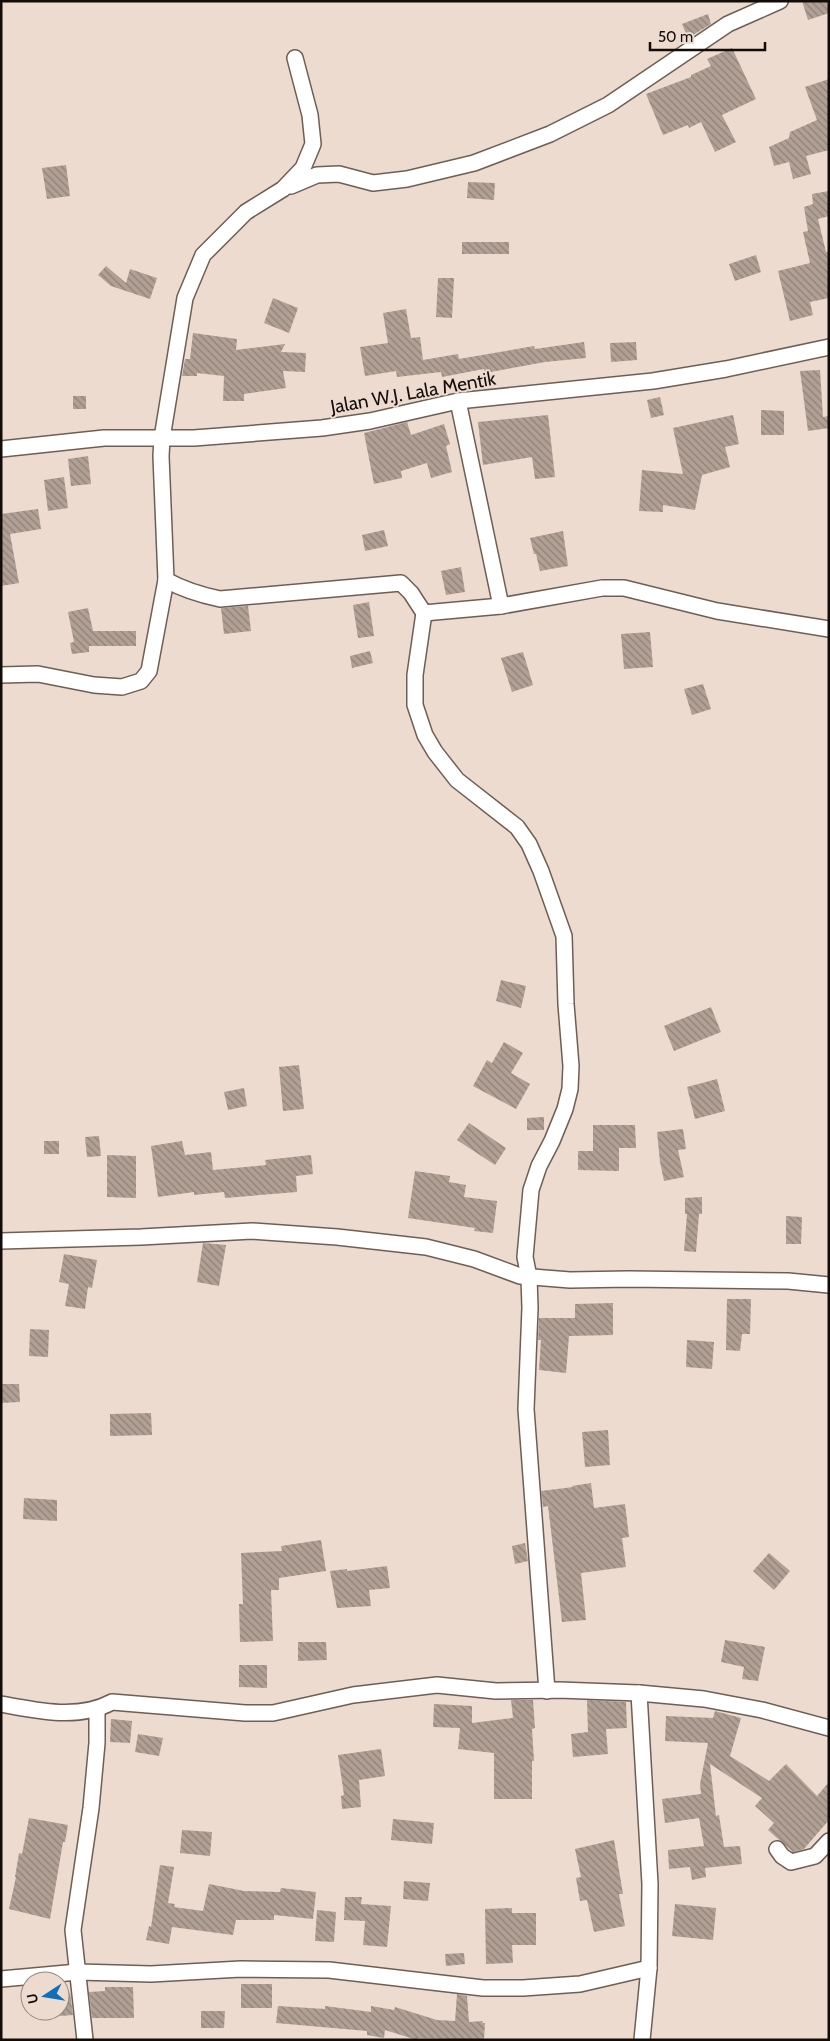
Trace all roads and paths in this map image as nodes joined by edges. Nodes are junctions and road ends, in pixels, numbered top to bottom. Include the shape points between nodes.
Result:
1 (780, 1) edge
2 (295, 58) dead end
3 (284, 189) junction
4 (829, 348) edge
5 (458, 401) junction
6 (162, 438) junction
7 (1, 449) edge
8 (166, 580) junction
9 (501, 606) junction
10 (424, 613) junction
11 (829, 629) edge
12 (1, 675) edge
13 (1, 1241) edge
14 (528, 1276) junction
15 (829, 1285) edge
16 (547, 1691) junction
17 (639, 1693) junction
18 (1, 1704) edge
19 (97, 1710) junction
20 (829, 1728) edge
21 (829, 1841) edge
22 (777, 1849) dead end
23 (649, 1968) junction
24 (78, 1972) junction
25 (1, 1979) edge
26 (85, 2040) edge
27 (642, 2040) edge

1 - 3 street via 728,24 608,106 550,134 482,160 374,183 339,174 318,175
2 - 3 street via 310,115 313,144 303,168
3 - 6 street via 246,212 203,255 185,298
4 - 5 street, Jalan W.J. Lala Mentik via 653,381
5 - 6 street, Jalan W.J. Lala Mentik via 322,428 255,435
5 - 9 street
6 - 7 street, Jalan W.J. Lala Mentik via 104,438
6 - 8 street via 160,478
8 - 10 street via 193,593 220,599 402,583
8 - 12 street via 149,671 140,681 122,687 38,674
9 - 10 street
9 - 11 street via 602,588 624,588 717,611
10 - 14 street via 415,675 415,705 425,735 457,780 517,827 541,870 564,936 571,1050 570,1089 565,1109 531,1190 525,1257
13 - 14 street via 252,1231 426,1247
14 - 15 street via 570,1280 788,1281
14 - 16 street via 526,1409
16 - 17 street
16 - 19 street via 496,1691 437,1685 353,1696 273,1713 245,1714 112,1702
17 - 20 street via 704,1699
17 - 23 street via 650,1884
18 - 19 street via 44,1712
19 - 24 street via 91,1808 73,1930
21 - 22 street via 815,1856 791,1862
23 - 24 street via 580,1984 524,1988 483,1988 330,1970 241,1969 151,1974
23 - 27 street
24 - 25 street
24 - 26 street

